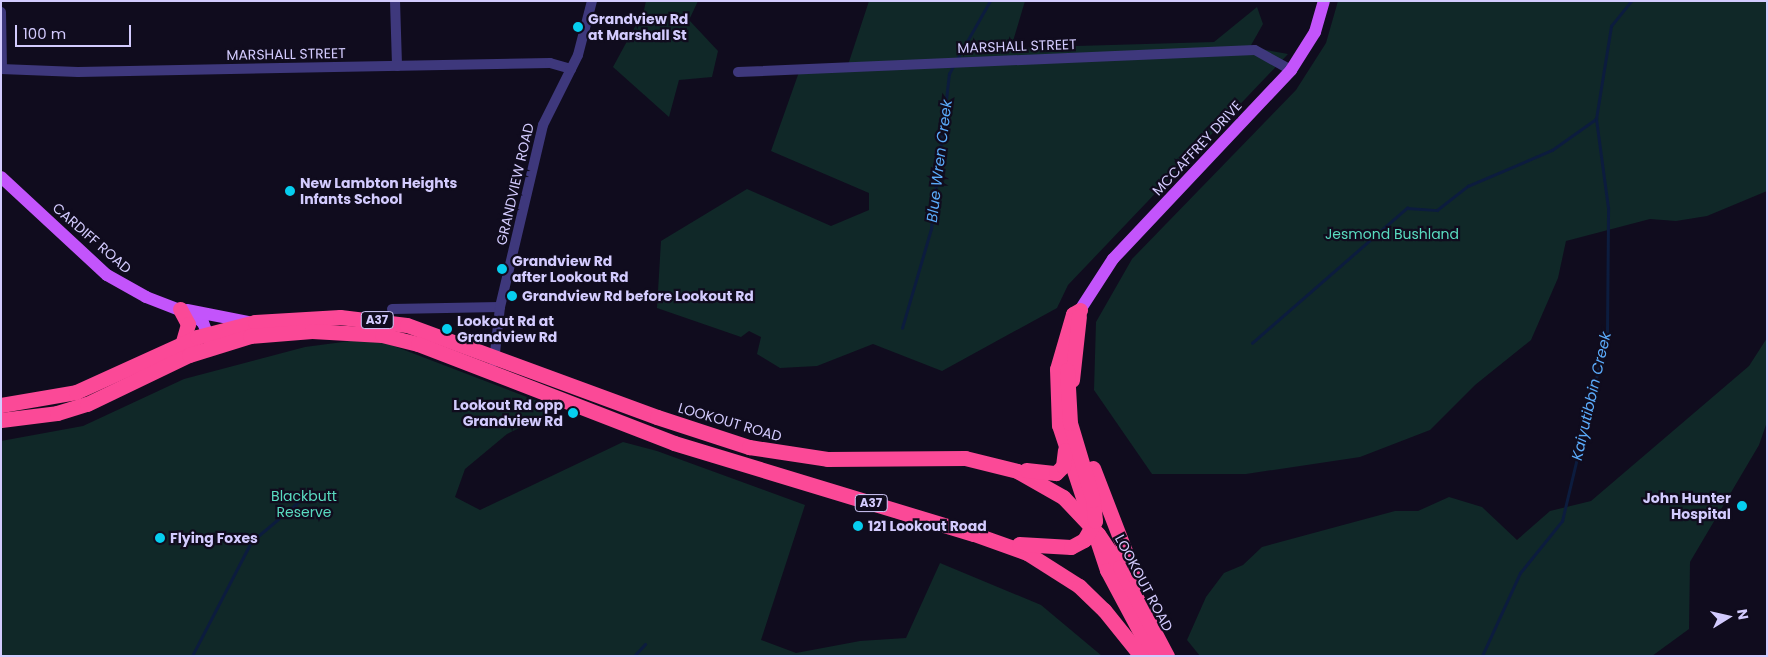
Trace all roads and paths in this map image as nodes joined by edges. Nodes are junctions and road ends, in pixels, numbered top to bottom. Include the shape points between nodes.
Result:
1 (396, 1) edge
2 (592, 1) edge
3 (1324, 1) edge
4 (1, 12) edge
5 (397, 66) junction
6 (2, 69) edge
7 (570, 69) junction
8 (1292, 70) junction
9 (738, 72) dead end
10 (1, 177) edge
11 (500, 307) junction
12 (180, 309) junction
13 (392, 309) dead end
14 (1080, 310) junction
15 (255, 322) junction
16 (210, 339) junction
17 (183, 342) junction
18 (493, 356) junction
19 (503, 377) junction
20 (1, 405) edge
21 (1, 420) edge
22 (1064, 445) junction
23 (1017, 471) junction
24 (1063, 497) junction
25 (1092, 527) junction
26 (974, 534) junction
27 (1066, 548) junction
28 (1152, 632) junction
29 (1142, 656) edge
30 (1153, 656) edge
31 (1166, 656) edge

1 - 5 street
2 - 7 street, GRANDVIEW ROAD via 578,56
3 - 8 main road, MCCAFFREY DRIVE via 1315,32
4 - 6 street
5 - 6 street, MARSHALL STREET via 78,72
5 - 7 street, MARSHALL STREET via 550,63
7 - 11 street, GRANDVIEW ROAD via 543,125
8 - 9 street, MARSHALL STREET via 1255,50
8 - 14 main road, MCCAFFREY DRIVE via 1113,259
10 - 12 main road, CARDIFF ROAD via 114,280
11 - 13 street
11 - 18 street, GRANDVIEW ROAD
12 - 15 main road
12 - 16 main road, CARDIFF ROAD via 200,321
12 - 17 highway via 188,324
14 - 22 highway via 1070,321 1058,369 1056,402
14 - 25 highway via 1069,355 1067,402 1073,436 1094,504
14 - 28 highway via 1072,373 1078,422 1154,623
15 - 16 highway, LOOKOUT ROAD / A37
15 - 18 highway, LOOKOUT ROAD / A37 via 340,317 388,321 429,332
16 - 17 highway, A37
16 - 19 highway, A37 via 278,333 361,332 418,344
16 - 21 highway, A37 via 87,404 57,413
17 - 20 highway, A37 via 76,392
18 - 19 street
18 - 23 highway, LOOKOUT ROAD / A37 via 716,438 749,447 826,459 966,458
19 - 26 highway, A37 via 674,443
22 - 23 highway via 1064,462 1056,473
22 - 25 highway
23 - 24 highway, LOOKOUT ROAD
24 - 25 highway, LOOKOUT ROAD
24 - 27 highway via 1077,517 1080,528 1078,539
25 - 27 highway via 1084,540
25 - 28 highway, LOOKOUT ROAD via 1120,567
25 - 30 highway via 1118,595
26 - 27 highway via 1040,547
26 - 29 highway, A37 via 1028,553 1072,580 1104,610
28 - 31 highway, LOOKOUT ROAD

